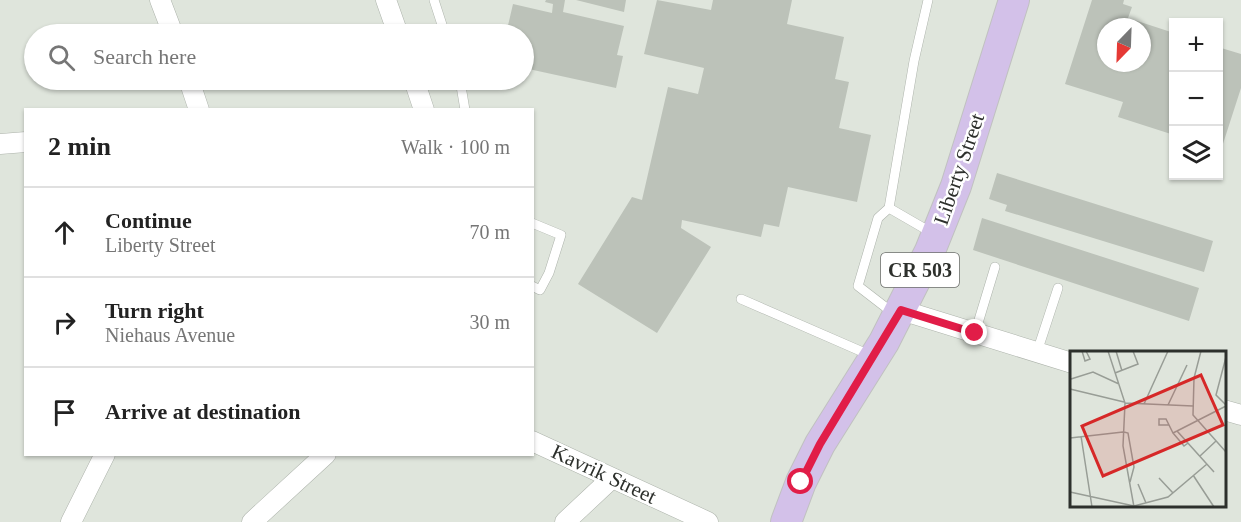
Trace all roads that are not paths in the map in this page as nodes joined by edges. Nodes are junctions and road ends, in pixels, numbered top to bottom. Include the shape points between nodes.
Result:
1 (160, 0) edge
2 (386, 0) edge
3 (434, 0) edge
4 (928, 0) edge
5 (1014, 0) edge
6 (168, 24) edge
7 (394, 24) edge
8 (442, 24) edge
9 (192, 90) edge
10 (417, 90) edge
11 (462, 90) edge
12 (198, 108) edge
13 (423, 108) edge
14 (465, 108) edge
15 (24, 142) edge
16 (0, 144) edge
17 (889, 208) junction
18 (534, 224) edge
19 (936, 236) junction
20 (995, 267) dead end
21 (534, 287) edge
22 (1058, 288) dead end
23 (741, 299) dead end
24 (899, 313) junction
25 (975, 333) junction
26 (1037, 352) junction
27 (874, 357) junction
28 (1070, 363) edge
29 (1226, 411) edge
30 (1241, 415) edge
31 (534, 442) edge
32 (104, 456) edge
33 (324, 456) edge
34 (612, 478) junction
35 (71, 522) edge
36 (252, 522) edge
37 (564, 522) edge
38 (708, 522) edge
39 (786, 522) edge

1 - 6 street
2 - 7 street
3 - 8 lane
4 - 17 lane
5 - 19 main road, Liberty Street / CR 503 via 956,186
9 - 12 street
10 - 13 street
11 - 14 lane
15 - 16 street
17 - 19 lane
17 - 24 lane via 878,218 858,286
18 - 21 lane via 561,235 549,273 540,290
19 - 24 main road, Liberty Street / CR 503
20 - 25 lane
22 - 26 lane
23 - 27 lane
24 - 25 street
24 - 27 main road, Liberty Street / CR 503
25 - 26 street
26 - 28 street
27 - 39 main road, Liberty Street / CR 503 via 820,444
29 - 30 street
31 - 34 street, Kavrik Street
32 - 35 street
33 - 36 street
34 - 37 street
34 - 38 street, Kavrik Street

